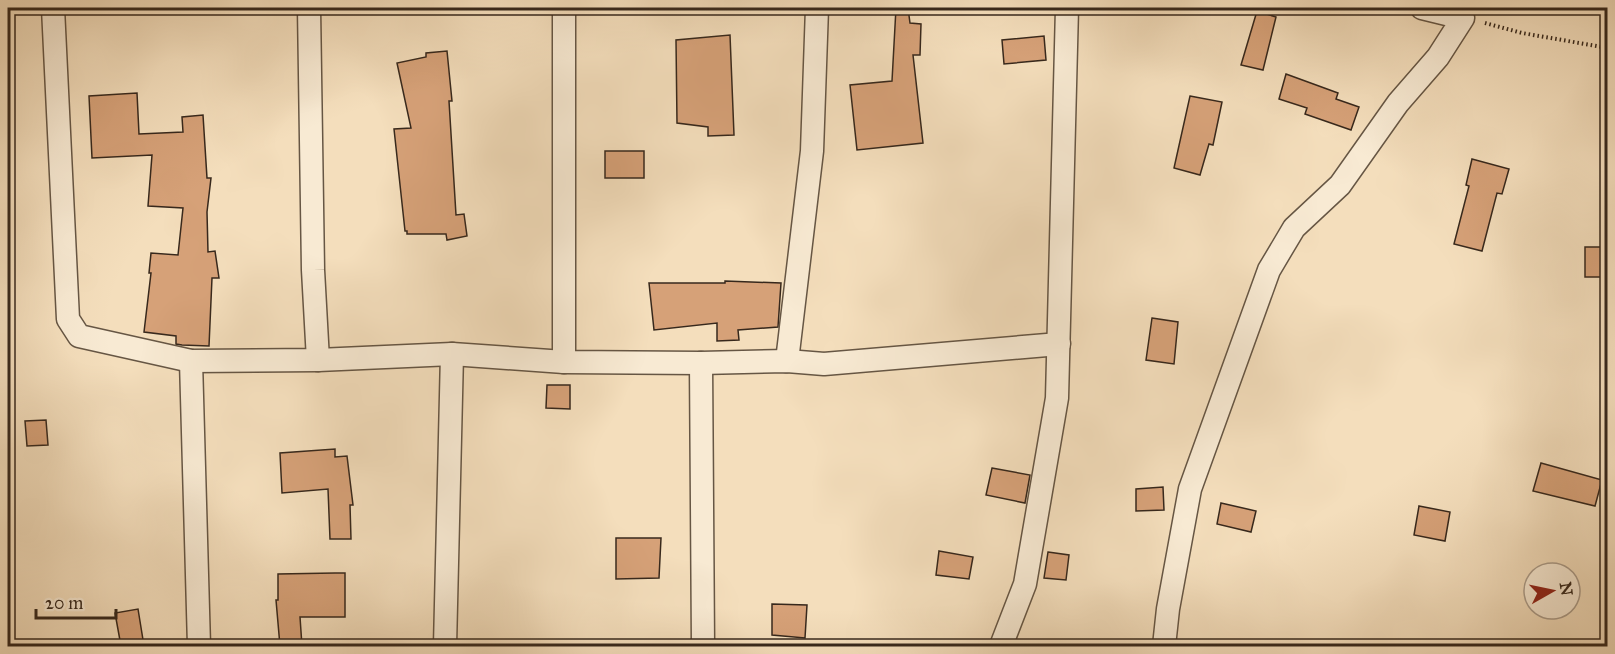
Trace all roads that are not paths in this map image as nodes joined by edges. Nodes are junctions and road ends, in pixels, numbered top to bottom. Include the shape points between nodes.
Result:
1 (53, 8) edge
2 (309, 8) edge
3 (564, 8) edge
4 (817, 8) edge
5 (1067, 8) edge
6 (1422, 8) edge
7 (1059, 344) junction
8 (452, 354) junction
9 (318, 360) junction
10 (191, 361) junction
11 (787, 361) junction
12 (564, 362) junction
13 (700, 363) junction
14 (200, 646) edge
15 (445, 646) edge
16 (703, 646) edge
17 (1001, 646) edge
18 (1164, 646) edge

1 - 10 street via 68,319 79,336
2 - 9 street
3 - 12 street
4 - 11 street via 812,151
5 - 7 street
6 - 18 street via 1464,18 1340,185 1294,228 1269,270 1190,489
7 - 11 street via 824,364
7 - 17 street via 1058,398 1025,584
8 - 9 street
8 - 12 street
8 - 15 street
9 - 10 street
10 - 14 street
11 - 13 street
12 - 13 street
13 - 16 street

